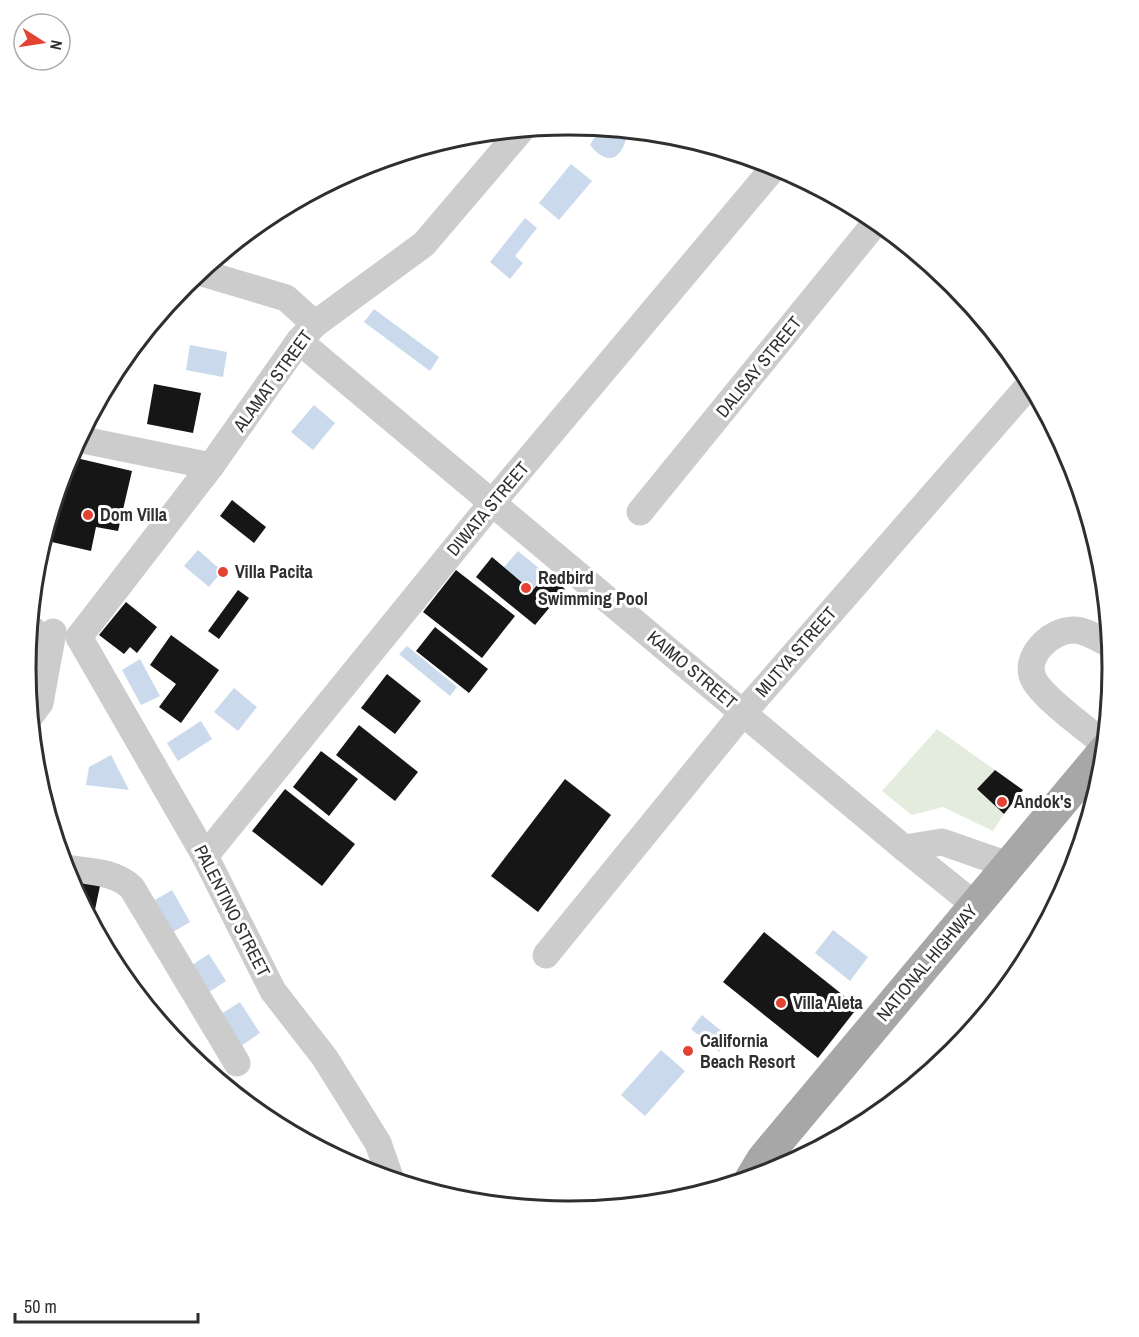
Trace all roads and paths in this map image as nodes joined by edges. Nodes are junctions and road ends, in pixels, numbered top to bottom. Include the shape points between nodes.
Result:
1 (514, 138) edge
2 (769, 174) edge
3 (871, 228) edge
4 (209, 275) edge
5 (307, 332) junction
6 (1025, 390) edge
7 (87, 441) edge
8 (211, 466) junction
9 (492, 503) junction
10 (640, 512) dead end
11 (49, 632) edge
12 (1102, 641) edge
13 (36, 654) edge
14 (37, 706) edge
15 (743, 713) junction
16 (1098, 740) edge
17 (1095, 761) edge
18 (904, 848) junction
19 (205, 856) junction
20 (1008, 866) junction
21 (76, 869) edge
22 (975, 905) junction
23 (546, 956) dead end
24 (237, 1064) dead end
25 (758, 1167) edge
26 (387, 1170) edge

1 - 5 street, ALAMAT STREET via 424,244
2 - 9 street, DIWATA STREET
3 - 10 street, DALISAY STREET
4 - 5 street, KAIMO STREET via 286,298
5 - 8 street, ALAMAT STREET
5 - 9 street, KAIMO STREET
6 - 15 street, MUTYA STREET
7 - 8 street
8 - 11 street, ALAMAT STREET
9 - 15 street, KAIMO STREET
9 - 19 street, DIWATA STREET
11 - 13 street
11 - 14 street
11 - 19 street, PALENTINO STREET
12 - 16 street via 1075,630 1062,631 1042,644 1031,668 1032,679 1041,690
15 - 18 street, KAIMO STREET
15 - 23 street, MUTYA STREET
17 - 20 main road, NATIONAL HIGHWAY
18 - 20 street via 942,842
18 - 22 street, KAIMO STREET
19 - 26 street, PALENTINO STREET via 273,990 325,1058 378,1143
20 - 22 main road, NATIONAL HIGHWAY
21 - 24 street via 103,873 132,888
22 - 25 main road, NATIONAL HIGHWAY

